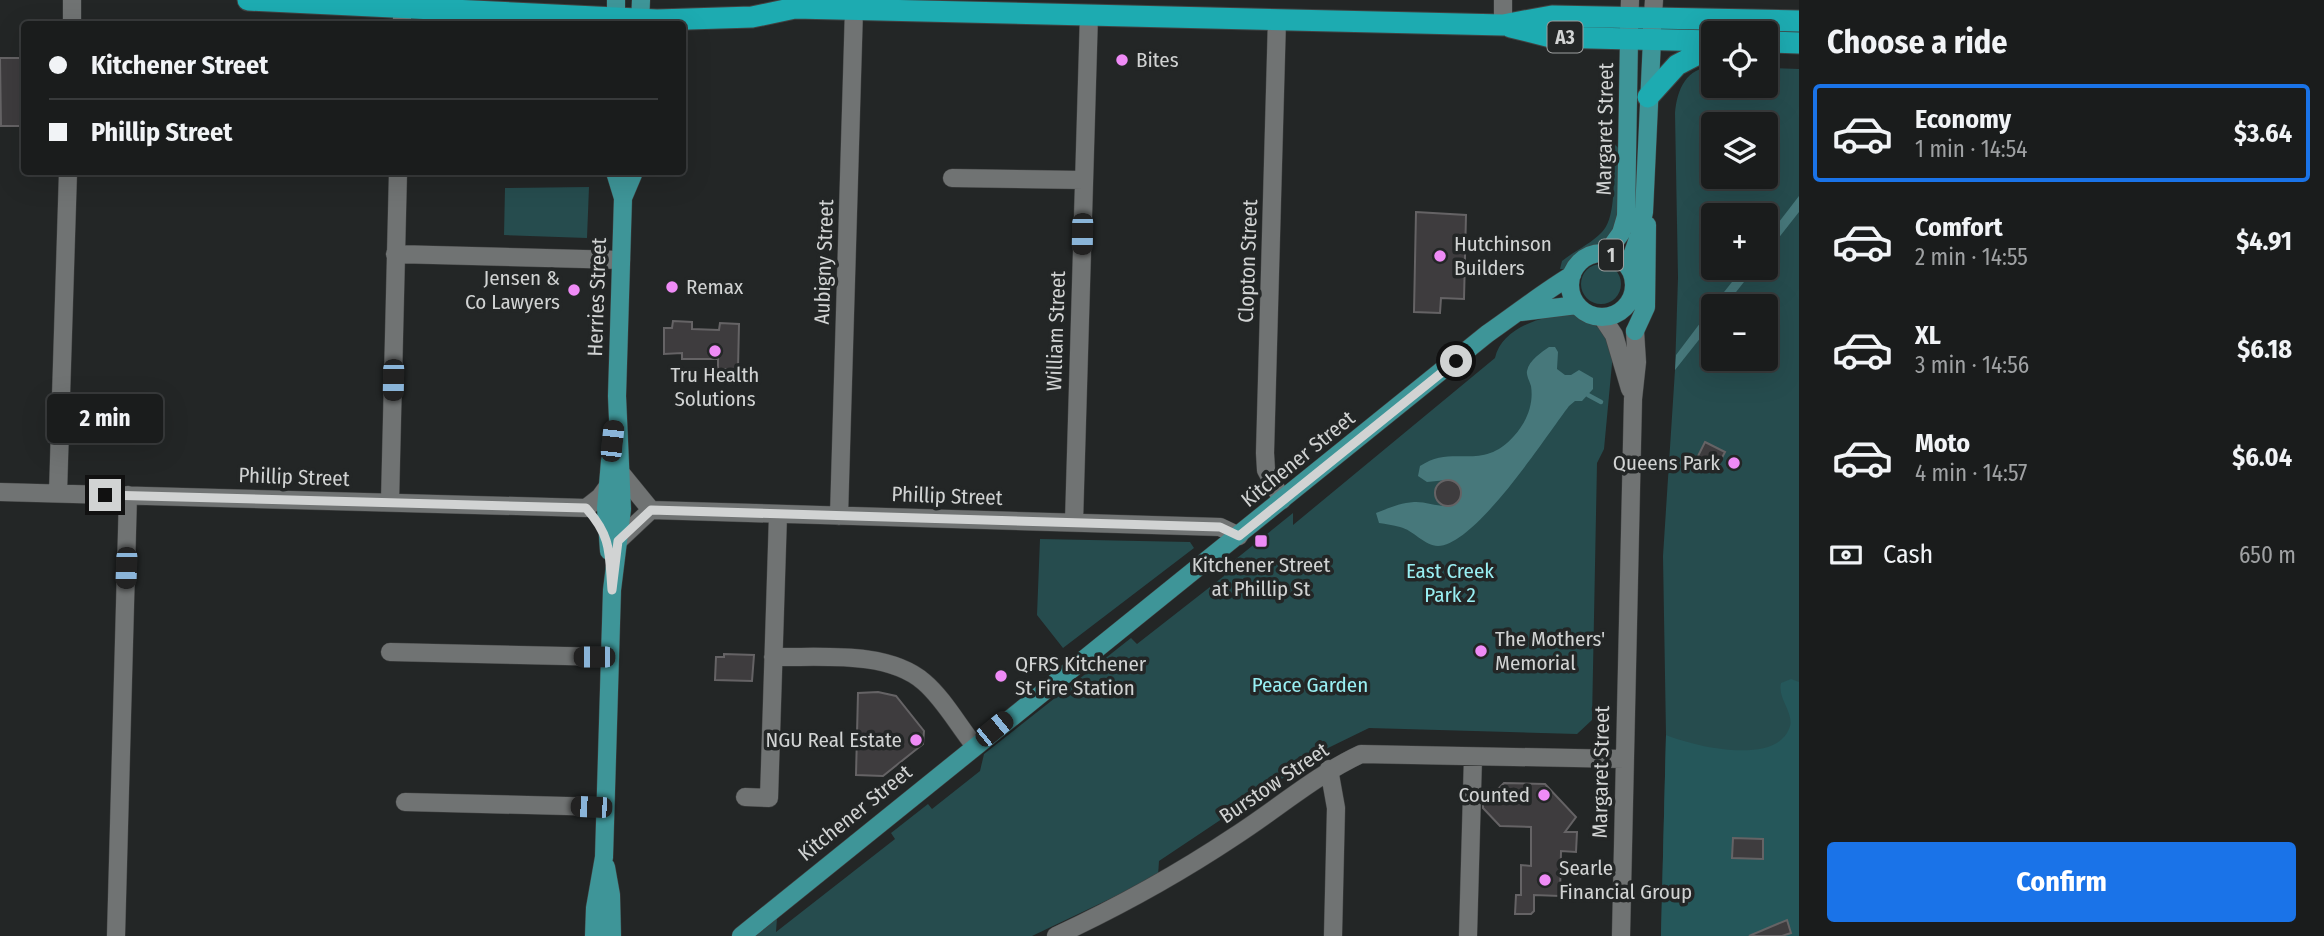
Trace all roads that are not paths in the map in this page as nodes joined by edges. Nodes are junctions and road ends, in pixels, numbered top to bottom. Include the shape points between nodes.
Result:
1 (72, 0) edge
2 (248, 0) edge
3 (771, 0) edge
4 (1503, 0) edge
5 (1595, 0) edge
6 (795, 8) junction
7 (854, 9) junction
8 (1653, 9) edge
9 (402, 11) edge
10 (1089, 14) junction
11 (616, 15) edge
12 (640, 15) edge
13 (1574, 16) junction
14 (1277, 19) junction
15 (1629, 19) edge
16 (72, 21) edge
17 (1799, 21) edge
18 (1503, 25) junction
19 (1652, 40) junction
20 (1701, 41) edge
21 (1778, 42) edge
22 (1799, 43) edge
23 (1701, 52) edge
24 (1648, 97) junction
25 (68, 175) edge
26 (398, 175) edge
27 (615, 175) edge
28 (633, 175) edge
29 (952, 178) dead end
30 (1083, 180) junction
31 (623, 198) junction
32 (1644, 212) junction
33 (395, 254) junction
34 (1606, 254) junction
35 (621, 260) junction
36 (1628, 267) junction
37 (1572, 275) junction
38 (1631, 298) junction
39 (1577, 305) junction
40 (1521, 312) junction
41 (1602, 317) junction
42 (1635, 331) junction
43 (617, 396) junction
44 (1633, 399) junction
45 (620, 472) junction
46 (608, 486) junction
47 (0, 492) edge
48 (58, 493) junction
49 (128, 495) junction
50 (1282, 500) junction
51 (390, 502) junction
52 (586, 508) junction
53 (651, 510) junction
54 (778, 515) junction
55 (839, 516) junction
56 (1073, 522) junction
57 (1239, 536) junction
58 (613, 541) junction
59 (390, 652) dead end
60 (610, 657) junction
61 (773, 657) junction
62 (974, 746) junction
63 (1473, 757) junction
64 (1624, 759) junction
65 (1329, 769) junction
66 (745, 797) dead end
67 (405, 802) dead end
68 (606, 807) junction
69 (604, 857) junction
70 (1092, 929) edge
71 (741, 935) edge
72 (116, 936) edge
73 (594, 936) edge
74 (612, 936) edge
75 (1056, 936) edge
76 (1333, 936) edge
77 (1468, 936) edge
78 (1621, 936) edge

1 - 16 street
2 - 9 highway, A3
3 - 6 highway, A3
4 - 18 street
5 - 13 highway
6 - 7 highway, A3
6 - 12 highway, A3 via 752,17
7 - 10 highway, A3
7 - 55 street, Aubigny Street
8 - 15 highway, A3
8 - 17 highway, A3
8 - 19 street, Margaret Street / 1
9 - 11 highway, A3
10 - 14 highway, A3
10 - 30 street, William Street
11 - 12 highway, A3
13 - 15 highway, A3
13 - 18 highway, A3
14 - 18 highway, A3
14 - 50 street, Clopton Street via 1265,453 1266,470
15 - 18 highway, A3 via 1551,37
15 - 19 highway, A3
15 - 34 main road, Margaret Street / 1 via 1626,216
19 - 20 highway, A3
19 - 24 main road, Margaret Street / 1
21 - 22 highway
23 - 24 highway via 1677,65
24 - 32 main road, Margaret Street / 1
25 - 48 street
26 - 33 street
27 - 31 main road, Herries Street
28 - 31 main road, Herries Street
29 - 30 street
30 - 56 street, William Street
31 - 35 main road, Herries Street
32 - 36 main road
32 - 42 main road, 1 via 1649,231 1646,307
33 - 35 street
33 - 51 street
34 - 36 main road, 1
34 - 37 main road, 1 via 1585,258
35 - 43 main road, Herries Street
36 - 38 main road, 1 via 1634,288
37 - 39 main road, 1
37 - 40 main road, Kitchener Street via 1539,294
38 - 41 main road, 1 via 1619,312
38 - 42 main road
39 - 40 main road, Kitchener Street
39 - 41 main road
40 - 50 main road, Kitchener Street via 1487,334
41 - 44 street, Margaret Street / 1 via 1615,335
42 - 44 street, Margaret Street / 1
43 - 45 main road, Herries Street
43 - 46 main road, Herries Street
44 - 64 street, Margaret Street / 1
45 - 53 street
45 - 58 main road, Herries Street via 622,509
46 - 52 street
46 - 58 main road, Herries Street via 606,508
47 - 48 street, Phillip Street
48 - 49 street, Phillip Street
49 - 51 street, Phillip Street
49 - 72 street
50 - 57 main road, Kitchener Street
51 - 52 street, Phillip Street
52 - 58 street
53 - 54 street, Phillip Street
53 - 58 street
54 - 55 street, Phillip Street
54 - 61 street
55 - 56 street, Phillip Street
56 - 57 street, Phillip Street via 1220,527
57 - 62 main road, Kitchener Street
58 - 60 main road, Herries Street
59 - 60 street
60 - 68 main road, Herries Street
61 - 62 street via 878,660 901,666 926,683
61 - 66 street via 769,798
62 - 71 main road, Kitchener Street
63 - 64 street, Burstow Street
63 - 65 street, Burstow Street via 1361,754
63 - 77 street
64 - 78 street, Margaret Street / 1
65 - 70 street, Burstow Street
65 - 76 street via 1336,808
67 - 68 street
68 - 69 main road, Herries Street
69 - 73 main road, Herries Street
69 - 74 main road, Herries Street
70 - 75 street, Burstow Street

